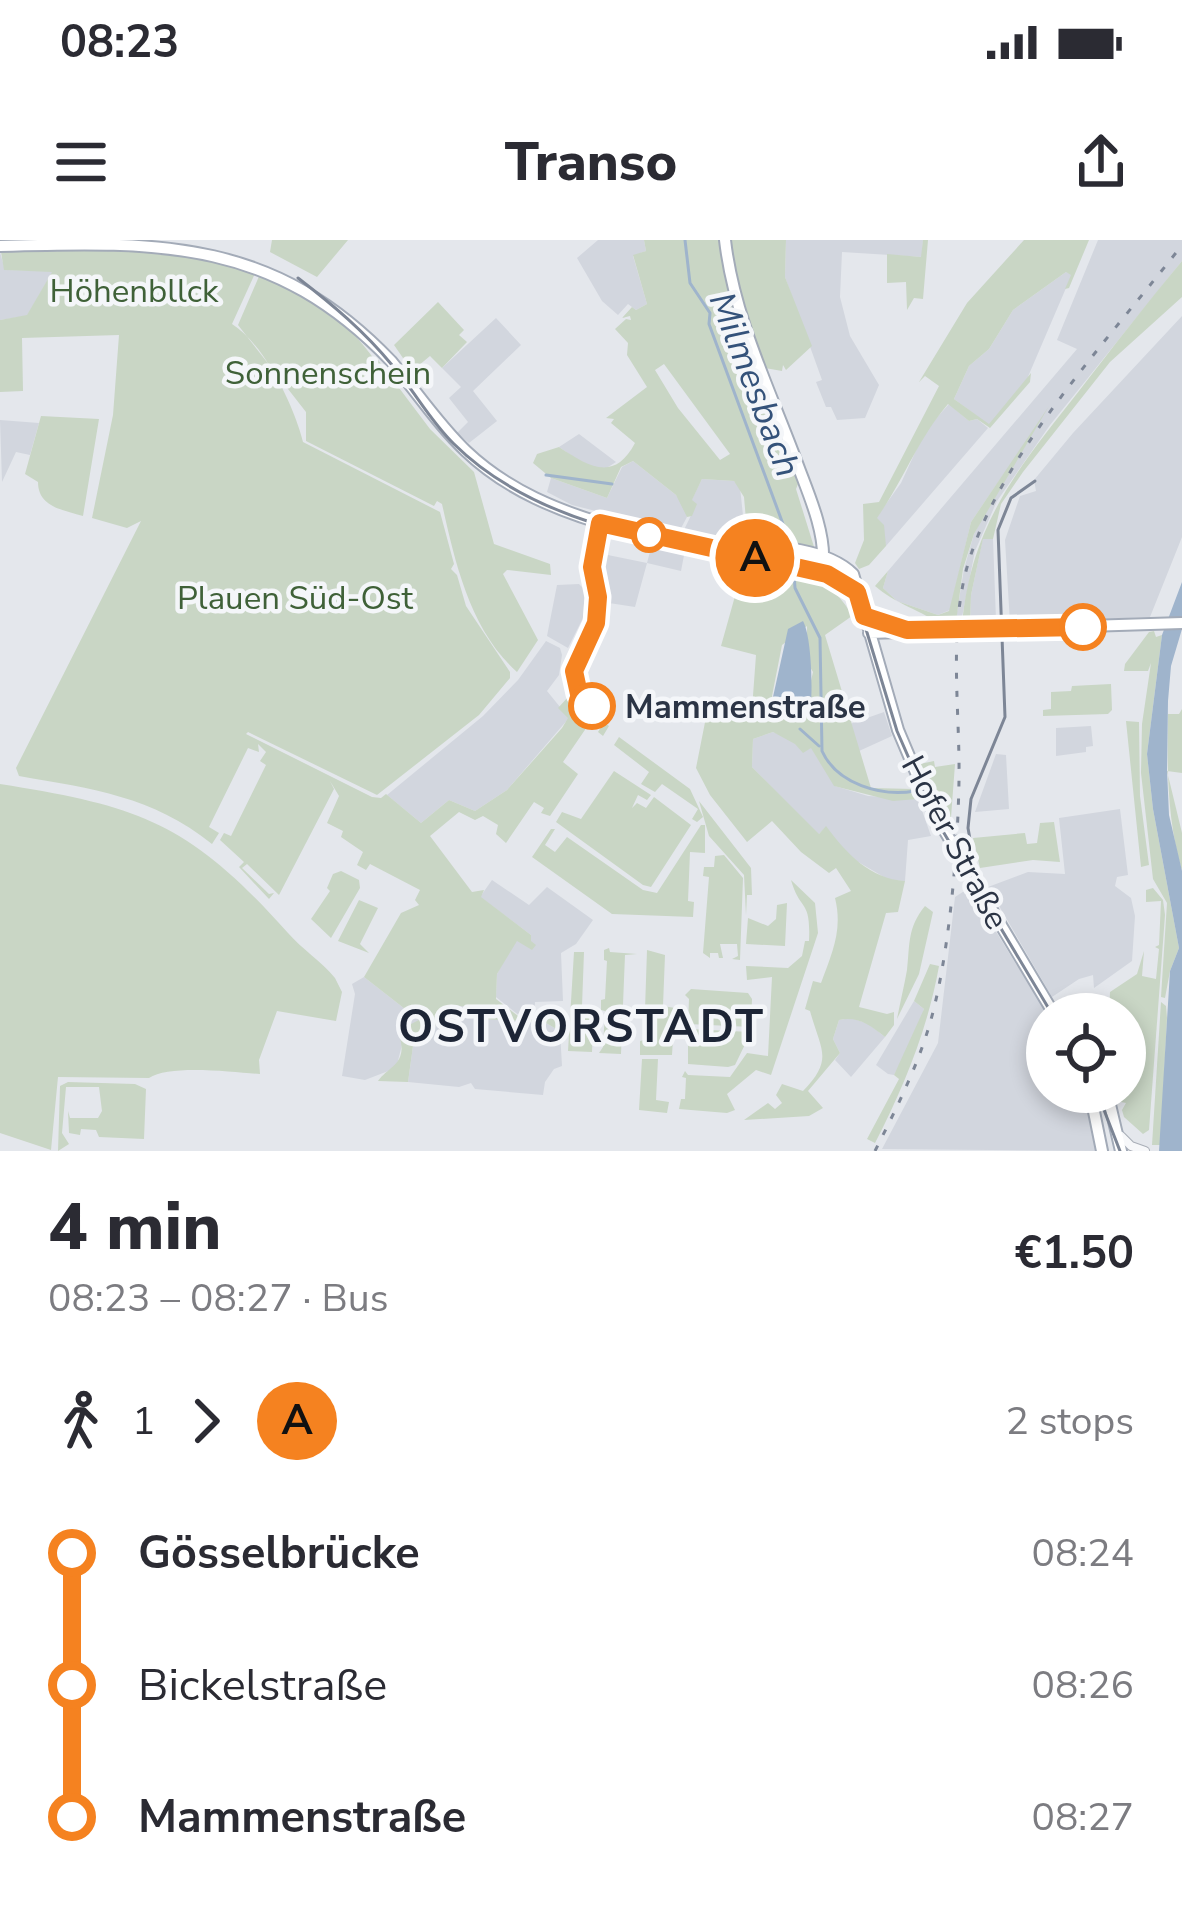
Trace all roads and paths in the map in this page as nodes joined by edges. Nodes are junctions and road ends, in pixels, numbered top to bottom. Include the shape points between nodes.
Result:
1 (724, 240) edge
2 (0, 246) edge
3 (740, 553) junction
4 (824, 558) junction
5 (821, 572) junction
6 (857, 592) junction
7 (864, 616) junction
8 (1182, 622) edge
9 (907, 630) junction
10 (869, 633) junction
11 (1041, 993) edge
12 (1096, 1113) edge
13 (1112, 1113) edge
14 (1118, 1132) junction
15 (1106, 1151) edge
16 (1121, 1151) edge
17 (1148, 1151) edge

1 - 4 main road via 734,297
2 - 3 main road via 193,245 270,263 352,319 455,444 506,482 600,523
3 - 4 main road via 767,547
3 - 5 main road
4 - 5 main road
4 - 6 main road, Hofer Straße via 849,569
5 - 6 main road
6 - 7 main road, Hofer Straße
7 - 9 main road
7 - 10 main road, Hofer Straße
8 - 9 main road
9 - 10 main road
10 - 11 main road, Hofer Straße via 931,808
12 - 15 main road
13 - 14 main road
14 - 16 main road
14 - 17 street

